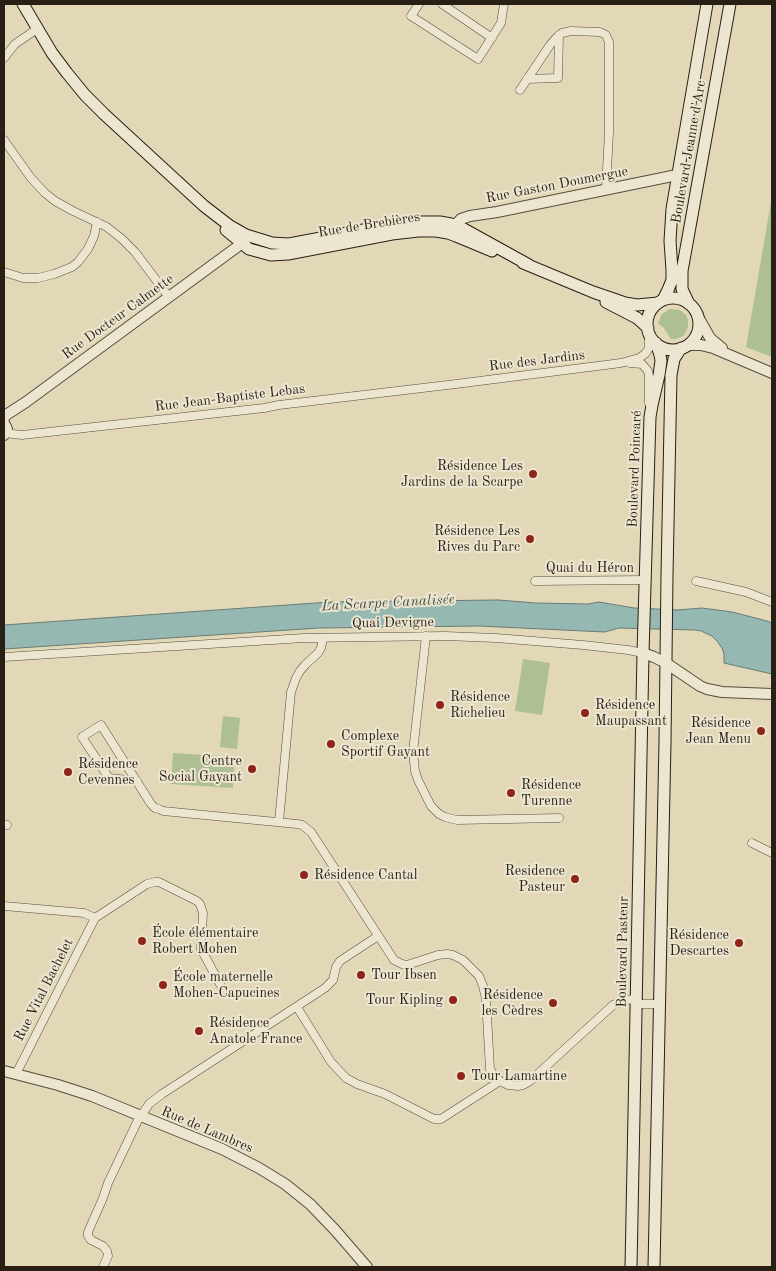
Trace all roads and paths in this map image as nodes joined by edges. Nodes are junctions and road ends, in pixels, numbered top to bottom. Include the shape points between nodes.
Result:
1 (23, 4) edge
2 (419, 4) edge
3 (442, 4) edge
4 (504, 4) edge
5 (708, 4) edge
6 (730, 4) edge
7 (37, 28) junction
8 (559, 35) junction
9 (492, 38) junction
10 (4, 58) edge
11 (527, 79) junction
12 (520, 90) dead end
13 (4, 140) edge
14 (678, 175) junction
15 (606, 189) junction
16 (97, 222) junction
17 (456, 231) junction
18 (243, 239) junction
19 (4, 272) edge
20 (593, 292) junction
21 (169, 297) junction
22 (660, 302) junction
23 (689, 304) junction
24 (698, 316) junction
25 (651, 335) junction
26 (685, 347) junction
27 (731, 355) junction
28 (621, 363) junction
29 (772, 373) edge
30 (456, 384) joint
31 (4, 418) edge
32 (650, 418) junction
33 (4, 430) edge
34 (646, 580) junction
35 (535, 581) dead end
36 (696, 581) dead end
37 (772, 602) edge
38 (426, 636) junction
39 (323, 638) junction
40 (644, 638) joint
41 (643, 653) junction
42 (4, 656) edge
43 (666, 663) junction
44 (772, 694) edge
45 (137, 781) junction
46 (559, 818) dead end
47 (279, 822) junction
48 (752, 842) dead end
49 (772, 853) edge
50 (4, 906) edge
51 (95, 918) junction
52 (378, 936) junction
53 (220, 984) dead end
54 (637, 1002) junction
55 (659, 1004) junction
56 (297, 1007) junction
57 (4, 1071) edge
58 (16, 1074) junction
59 (500, 1081) junction
60 (140, 1116) junction
61 (103, 1267) edge
62 (367, 1267) edge
63 (631, 1267) edge
64 (654, 1267) edge

1 - 7 main road
2 - 9 street via 411,16 478,59
3 - 9 street
4 - 9 street via 500,24
5 - 14 main road, Boulevard Jeanne d'Arc
6 - 23 main road, Boulevard Jeanne d'Arc via 682,271 682,286
7 - 10 street
7 - 18 main road via 85,95 226,230
8 - 11 street
8 - 11 street via 558,78
8 - 15 street via 571,31 600,32 608,38
11 - 12 street
13 - 16 street via 45,193
14 - 15 street, Rue Gaston Doumergue
14 - 22 main road, Boulevard Jeanne d'Arc via 670,221 672,276
15 - 17 street, Rue Gaston Doumergue via 470,216 461,219
16 - 19 street via 88,249 72,267 38,278 23,278
16 - 21 street via 112,230 131,248
17 - 18 main road, Rue de Brebières via 446,223 406,222 289,244
17 - 20 main road, Rue de Brebières via 467,231 529,265
18 - 21 street, Rue Docteur Calmette
20 - 22 main road, Rue de Brebières via 629,304
20 - 25 main road, Rue de Brebières via 610,305 637,318
21 - 31 street, Rue Docteur Calmette
22 - 23 main road via 676,298
22 - 25 main road via 649,314
23 - 24 main road
24 - 26 main road via 698,330
24 - 27 street via 715,344
25 - 26 main road via 661,347 674,350
25 - 28 street, Rue des Jardins via 645,354
25 - 32 main road, Boulevard Poincaré via 661,365
26 - 27 street via 705,346
26 - 43 main road via 675,358 671,369
27 - 29 street
28 - 30 street, Rue des Jardins
28 - 32 street, Rue des Jardins via 640,363 647,368
30 - 33 street, Rue Jean-Baptiste Lebas via 22,435
32 - 34 main road, Boulevard Poincaré
34 - 35 street, Quai du Héron
34 - 40 main road, Boulevard Poincaré
36 - 37 street via 746,592
38 - 39 street, Quai Devigne
38 - 41 street, Quai Devigne via 506,638
38 - 46 street via 413,752 415,771 431,806 444,817 457,820
39 - 42 street, Quai Devigne
39 - 47 street via 321,648 300,671 291,692
40 - 41 main road, Boulevard Pasteur
41 - 43 street, Quai Devigne
41 - 54 main road, Boulevard Pasteur
43 - 44 street, Quai Devigne via 707,689
43 - 55 main road
45 - 45 street via 101,725 82,737 109,778
45 - 47 street via 151,804 163,811
47 - 52 street via 302,825 311,832
48 - 49 street
50 - 51 street via 84,913
51 - 53 street via 147,884 165,884 197,901 202,908 201,949
51 - 58 street, Rue Vital Bachelet
52 - 56 street via 340,961 328,986
52 - 59 street via 394,960 402,964 447,954 463,960 475,972 485,993 490,1069
54 - 55 street
54 - 59 street via 625,1000 613,1005 526,1083 512,1086
54 - 63 main road, Boulevard Pasteur
55 - 64 main road
56 - 59 street via 331,1062 346,1078 437,1120
56 - 60 street via 162,1094
57 - 58 street, Rue de Lambres
58 - 60 street, Rue de Lambres via 92,1096
60 - 61 street via 88,1232 91,1240 107,1251
60 - 62 street, Rue de Lambres via 222,1149 277,1178 316,1210

